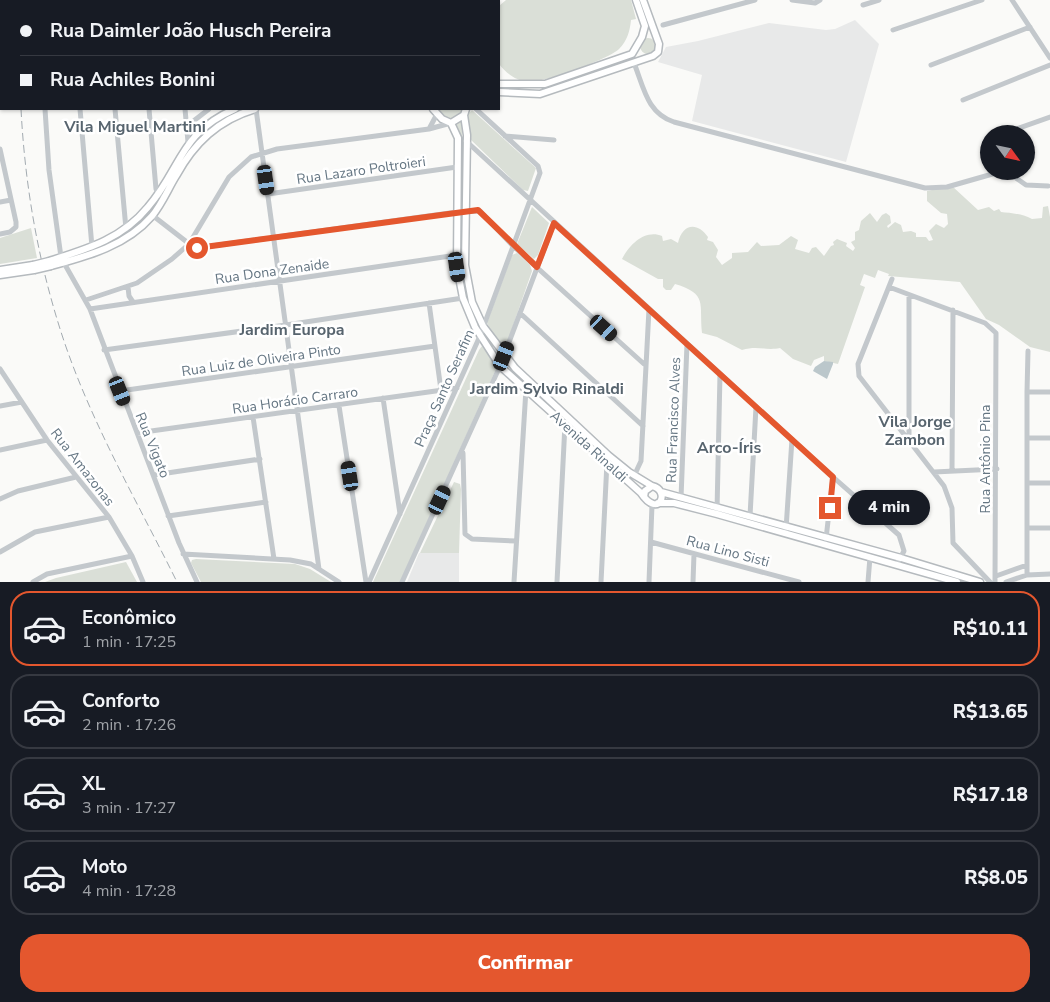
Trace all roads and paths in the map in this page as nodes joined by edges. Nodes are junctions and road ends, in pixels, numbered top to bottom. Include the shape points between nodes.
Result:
1 (636, 0) edge
2 (643, 0) edge
3 (755, 0) edge
4 (792, 0) edge
5 (820, 0) edge
6 (879, 0) edge
7 (982, 0) edge
8 (1012, 0) edge
9 (863, 5) dead end
10 (663, 25) dead end
11 (1030, 27) junction
12 (893, 30) dead end
13 (642, 37) junction
14 (657, 40) junction
15 (637, 47) junction
16 (648, 58) junction
17 (1050, 58) edge
18 (634, 63) junction
19 (931, 65) dead end
20 (1050, 65) edge
21 (500, 84) edge
22 (500, 92) edge
23 (963, 100) dead end
24 (45, 110) edge
25 (80, 110) edge
26 (115, 110) edge
27 (149, 110) edge
28 (185, 110) edge
29 (208, 110) edge
30 (232, 110) edge
31 (252, 110) edge
32 (255, 110) edge
33 (477, 110) edge
34 (435, 112) edge
35 (465, 112) edge
36 (1050, 117) edge
37 (451, 123) junction
38 (1027, 125) edge
39 (186, 126) junction
40 (428, 129) junction
41 (505, 136) junction
42 (554, 140) dead end
43 (466, 141) junction
44 (188, 142) junction
45 (0, 149) edge
46 (262, 152) junction
47 (457, 167) junction
48 (2, 171) edge
49 (1048, 186) dead end
50 (158, 193) junction
51 (268, 194) junction
52 (530, 198) junction
53 (11, 200) junction
54 (163, 200) junction
55 (0, 202) edge
56 (457, 212) junction
57 (464, 212) junction
58 (152, 215) junction
59 (554, 223) junction
60 (126, 229) junction
61 (0, 234) edge
62 (274, 238) junction
63 (189, 244) junction
64 (512, 245) junction
65 (92, 247) junction
66 (457, 255) junction
67 (62, 260) junction
68 (34, 267) junction
69 (537, 267) junction
70 (0, 270) edge
71 (0, 275) edge
72 (892, 279) dead end
73 (280, 281) junction
74 (128, 287) junction
75 (889, 287) junction
76 (909, 295) junction
77 (463, 298) junction
78 (86, 300) junction
79 (133, 302) junction
80 (429, 303) junction
81 (90, 309) junction
82 (649, 309) junction
83 (953, 310) junction
84 (520, 313) junction
85 (286, 326) junction
86 (483, 326) junction
87 (480, 336) junction
88 (687, 344) junction
89 (435, 346) junction
90 (104, 350) junction
91 (1028, 351) dead end
92 (504, 356) junction
93 (644, 364) junction
94 (500, 366) junction
95 (291, 367) junction
96 (0, 369) edge
97 (720, 374) junction
98 (457, 388) junction
99 (526, 388) junction
100 (441, 390) junction
101 (120, 391) junction
102 (1027, 392) junction
103 (1050, 392) edge
104 (383, 398) junction
105 (22, 402) junction
106 (0, 406) edge
107 (339, 406) junction
108 (756, 407) junction
109 (297, 412) junction
110 (253, 417) junction
111 (565, 423) junction
112 (643, 426) junction
113 (137, 433) junction
114 (1027, 438) junction
115 (1050, 438) edge
116 (792, 439) junction
117 (47, 440) junction
118 (909, 440) junction
119 (0, 450) edge
120 (463, 450) junction
121 (260, 459) junction
122 (607, 462) junction
123 (996, 469) junction
124 (952, 470) junction
125 (934, 472) junction
126 (154, 475) junction
127 (634, 476) junction
128 (76, 477) junction
129 (833, 477) junction
130 (1027, 482) junction
131 (1050, 483) edge
132 (652, 486) junction
133 (396, 490) junction
134 (661, 492) junction
135 (409, 493) junction
136 (644, 497) junction
137 (682, 498) junction
138 (0, 499) edge
139 (266, 502) junction
140 (655, 504) junction
141 (717, 511) junction
142 (400, 515) junction
143 (168, 516) junction
144 (750, 516) junction
145 (109, 517) junction
146 (785, 527) junction
147 (1027, 528) junction
148 (1050, 528) edge
149 (788, 534) junction
150 (826, 539) junction
151 (516, 541) junction
152 (651, 542) junction
153 (0, 552) edge
154 (183, 554) junction
155 (694, 554) junction
156 (132, 556) junction
157 (870, 557) junction
158 (901, 558) junction
159 (274, 559) junction
160 (897, 564) junction
161 (364, 565) junction
162 (1026, 565) junction
163 (377, 566) junction
164 (319, 569) junction
165 (1050, 574) edge
166 (1027, 575) junction
167 (996, 576) junction
168 (33, 582) edge
169 (143, 582) edge
170 (197, 582) edge
171 (339, 582) edge
172 (367, 582) edge
173 (402, 582) edge
174 (514, 582) edge
175 (556, 582) edge
176 (601, 582) edge
177 (649, 582) edge
178 (693, 582) edge
179 (800, 582) edge
180 (868, 582) edge
181 (957, 582) edge
182 (980, 582) edge
183 (990, 582) edge
184 (995, 582) edge
185 (1006, 582) edge

1 - 13 main road via 645,26
2 - 14 main road
3 - 10 street
4 - 5 street via 815,3
6 - 9 street
7 - 12 street
8 - 11 street
11 - 17 street
11 - 19 street
13 - 14 main road via 652,36
13 - 15 main road
14 - 16 main road via 658,52
15 - 16 main road via 640,54
15 - 21 main road via 629,56 545,84
16 - 18 main road
18 - 22 main road via 540,94
18 - 49 street via 652,109 674,122 925,188 939,188 1003,171 1028,186
20 - 23 street
24 - 67 street, Rua Vigato via 49,170
25 - 65 street
26 - 60 street
27 - 50 street
28 - 39 street
29 - 39 street
30 - 44 main road via 202,128
31 - 54 main road via 208,133 184,160
32 - 46 street
33 - 41 street
34 - 37 main road
34 - 40 street
35 - 37 main road, Avenida Rinaldi
35 - 43 main road, Avenida Rinaldi
36 - 38 street
37 - 40 street
37 - 47 main road, Avenida Rinaldi via 458,138
39 - 44 street
40 - 46 street
41 - 42 street
41 - 52 street, Praça Santo Serafim via 539,168
43 - 52 street
43 - 57 main road, Avenida Rinaldi
44 - 50 main road
45 - 48 street
46 - 51 street
46 - 63 street via 245,161 229,178
47 - 51 street, Rua Lazaro Poltroieri
47 - 56 main road, Avenida Rinaldi
48 - 53 street
50 - 54 street
50 - 60 main road
51 - 62 street
52 - 59 street
52 - 64 street, Praça Santo Serafim
53 - 55 street
53 - 61 street via 16,227
54 - 58 main road
56 - 57 street
56 - 62 street
56 - 66 main road, Avenida Rinaldi
57 - 64 street via 482,212
57 - 86 main road, Avenida Rinaldi via 466,276 472,302
58 - 63 street
58 - 67 main road via 106,250
59 - 69 street
59 - 82 street
60 - 65 main road
62 - 63 street via 197,248
62 - 73 street
63 - 74 street via 162,267
64 - 69 street
64 - 86 street, Praça Santo Serafim
65 - 67 main road
66 - 73 street, Rua Dona Zenaide
66 - 77 main road, Avenida Rinaldi
67 - 68 main road, bridge
67 - 78 street, Rua Vigato
68 - 70 main road
68 - 71 main road
69 - 84 street
69 - 93 street
72 - 75 street
73 - 79 street, Rua Dona Zenaide
73 - 85 street
74 - 78 street
74 - 79 street
75 - 76 street
75 - 118 street via 858,371 862,382
76 - 83 street
76 - 118 street
77 - 80 street
77 - 87 main road, Avenida Rinaldi
78 - 81 street, Rua Vigato
79 - 81 street, Rua Dona Zenaide
80 - 85 street
80 - 89 street
81 - 90 street, Rua Vigato
82 - 88 street
82 - 93 street
83 - 123 street, Rua Antônio Pina via 985,324 994,330 996,336
83 - 124 street
84 - 92 street
84 - 112 street
85 - 90 street
85 - 95 street
86 - 87 street, Praça Santo Serafim
86 - 92 main road, Avenida Rinaldi
87 - 94 main road, Avenida Rinaldi
87 - 98 street, Praça Santo Serafim
88 - 97 street
88 - 137 street, Rua Francisco Alves
89 - 95 street, Rua Luiz de Oliveira Pinto
89 - 100 street
90 - 101 street, Rua Vigato
91 - 102 street
92 - 94 street
92 - 127 main road, Avenida Rinaldi
93 - 112 street
94 - 99 main road, Avenida Rinaldi
94 - 120 street
95 - 101 street, Rua Luiz de Oliveira Pinto
95 - 109 street
96 - 105 street, Rua Amazonas
97 - 108 street
97 - 141 street
98 - 100 street, Rua Horácio Carraro
98 - 135 street, Praça Santo Serafim
99 - 111 main road, Avenida Rinaldi
99 - 151 street
100 - 104 street, Rua Horácio Carraro
101 - 113 street, Rua Vigato
102 - 103 street
102 - 114 street
104 - 107 street, Rua Horácio Carraro
104 - 133 street
105 - 106 street
105 - 117 street, Rua Amazonas
107 - 109 street, Rua Horácio Carraro
107 - 161 street
108 - 116 street
108 - 144 street
109 - 110 street, Rua Horácio Carraro
109 - 164 street
110 - 113 street, Rua Horácio Carraro
110 - 121 street
111 - 122 main road, Avenida Rinaldi
111 - 175 street
112 - 127 street via 641,461
113 - 126 street, Rua Vigato
114 - 115 street
114 - 130 street
116 - 129 street
116 - 146 street
117 - 119 street
117 - 128 street, Rua Amazonas
118 - 125 street
120 - 151 street via 465,534 472,539
120 - 173 street
121 - 126 street
121 - 139 street
122 - 136 main road, Avenida Rinaldi
122 - 176 street
123 - 124 street
123 - 167 street, Rua Antônio Pina
124 - 125 street
125 - 183 street via 949,497 954,543
126 - 143 street, Rua Vigato
127 - 132 main road, Avenida Rinaldi
128 - 138 street via 18,491
128 - 145 street, Rua Amazonas
129 - 150 street
129 - 158 street via 901,537 904,551
130 - 131 street
130 - 147 street
132 - 134 main road
132 - 136 main road via 646,489
133 - 135 street
133 - 142 street
134 - 137 main road
134 - 140 main road via 661,498
135 - 142 street, Praça Santo Serafim
136 - 140 main road via 647,502
137 - 141 main road
139 - 143 street
139 - 159 street
140 - 141 main road via 674,503
140 - 152 street
141 - 144 main road
141 - 149 main road
142 - 163 street, Praça Santo Serafim
143 - 154 street, Rua Vigato
144 - 146 main road
145 - 153 street via 35,532
145 - 156 street, Rua Amazonas
146 - 149 street
146 - 150 main road
147 - 148 street
147 - 162 street
149 - 157 main road
150 - 158 main road
151 - 174 street
152 - 155 street, Rua Lino Sisti
152 - 177 street
154 - 159 street
154 - 170 street, Rua Vigato
155 - 178 street
155 - 179 street, Rua Lino Sisti
156 - 168 street via 47,574
156 - 169 street, Rua Amazonas
157 - 160 main road
157 - 180 street
158 - 160 street
158 - 182 main road
159 - 164 street via 295,560
160 - 181 main road
161 - 163 street
161 - 172 street
162 - 166 street
162 - 167 street
163 - 172 street, Praça Santo Serafim
164 - 171 street
165 - 166 street
166 - 185 street
167 - 184 street, Rua Antônio Pina

